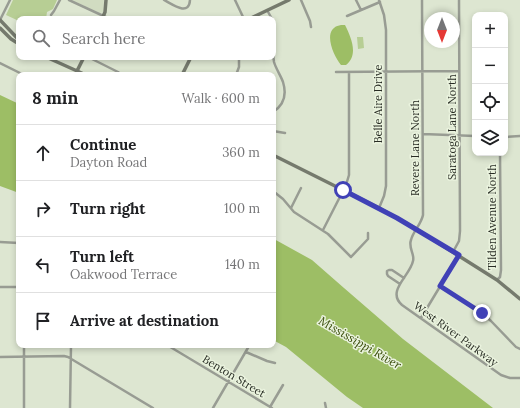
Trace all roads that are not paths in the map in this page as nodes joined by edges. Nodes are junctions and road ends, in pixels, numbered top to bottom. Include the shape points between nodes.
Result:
1 (10, 0) edge
2 (60, 0) edge
3 (69, 0) edge
4 (106, 0) edge
5 (164, 0) edge
6 (190, 0) edge
7 (235, 0) edge
8 (289, 0) edge
9 (301, 0) edge
10 (356, 0) edge
11 (422, 0) edge
12 (459, 0) edge
13 (379, 1) edge
14 (267, 10) junction
15 (361, 10) junction
16 (51, 15) dead end
17 (98, 16) edge
18 (103, 16) edge
19 (243, 16) edge
20 (255, 16) edge
21 (270, 16) edge
22 (346, 16) dead end
23 (0, 20) edge
24 (311, 27) dead end
25 (0, 28) edge
26 (16, 37) edge
27 (16, 42) edge
28 (52, 60) edge
29 (56, 60) edge
30 (82, 60) edge
31 (94, 60) edge
32 (188, 60) edge
33 (239, 60) edge
34 (274, 60) edge
35 (0, 64) edge
36 (459, 71) junction
37 (17, 72) edge
38 (74, 72) edge
39 (74, 72) edge
40 (76, 72) edge
41 (118, 72) edge
42 (183, 72) edge
43 (237, 72) edge
44 (336, 72) dead end
45 (349, 72) junction
46 (386, 72) junction
47 (423, 72) junction
48 (276, 110) edge
49 (276, 131) edge
50 (286, 133) dead end
51 (423, 134) junction
52 (460, 135) junction
53 (472, 136) edge
54 (520, 136) edge
55 (508, 137) edge
56 (276, 156) edge
57 (500, 156) edge
58 (301, 188) dead end
59 (343, 190) junction
60 (276, 192) edge
61 (290, 208) junction
62 (379, 208) junction
63 (417, 229) junction
64 (323, 230) junction
65 (368, 233) dead end
66 (0, 242) edge
67 (16, 242) edge
68 (453, 252) junction
69 (459, 255) junction
70 (404, 278) junction
71 (497, 280) junction
72 (400, 284) junction
73 (440, 286) junction
74 (0, 287) edge
75 (16, 287) edge
76 (398, 288) joint
77 (520, 299) edge
78 (421, 318) junction
79 (24, 348) edge
80 (71, 348) edge
81 (172, 348) edge
82 (248, 348) edge
83 (520, 349) edge
84 (246, 352) junction
85 (0, 357) edge
86 (24, 357) junction
87 (71, 358) junction
88 (275, 363) dead end
89 (520, 378) edge
90 (228, 381) junction
91 (283, 385) dead end
92 (325, 403) dead end
93 (269, 407) edge
94 (24, 408) edge
95 (70, 408) edge
96 (154, 408) edge
97 (213, 408) edge
98 (326, 408) edge

1 - 23 street
2 - 16 street
3 - 17 street
4 - 18 main road
5 - 6 street via 185,9
7 - 19 street
8 - 14 main road
9 - 24 street
10 - 15 street
11 - 47 street, Revere Lane North
12 - 36 street, Saratoga Lane North
13 - 15 street
13 - 46 street, Belle Aire Drive via 386,30
14 - 20 main road
14 - 21 street
15 - 22 street
23 - 26 main road
25 - 27 main road
28 - 38 main road
29 - 39 main road
30 - 40 main road
31 - 41 street
32 - 42 main road
33 - 43 street
34 - 48 street via 284,89 283,103
35 - 37 street
36 - 47 street
36 - 52 street, Saratoga Lane North
44 - 45 street
45 - 46 street
45 - 59 street via 349,170
46 - 47 street
46 - 62 street, Belle Aire Drive via 386,186
47 - 51 street, Revere Lane North
49 - 50 street
51 - 52 street
51 - 63 street, Revere Lane North via 423,215
52 - 53 street
52 - 68 street, Saratoga Lane North via 460,237
54 - 55 street
56 - 59 main road
57 - 71 street, Tilden Avenue North via 501,270
58 - 61 street
59 - 62 main road
59 - 64 street
60 - 61 street
61 - 64 street
62 - 63 main road
63 - 68 main road
63 - 70 street, Revere Lane North via 410,243 413,262
64 - 65 street via 351,257 368,239
66 - 67 street
68 - 69 main road
69 - 71 main road
69 - 73 street
70 - 72 street, Revere Lane North
70 - 72 street via 392,270 387,271 388,276
71 - 77 main road
72 - 76 street, Revere Lane North
73 - 78 street
73 - 83 street via 491,320
74 - 75 street
76 - 78 street, West River Parkway via 396,296 399,302
78 - 89 street, West River Parkway via 500,376
79 - 86 street
80 - 87 street
81 - 90 street, Benton Street
82 - 84 street
84 - 88 street
84 - 90 street
85 - 86 street
86 - 87 street
86 - 94 street
87 - 95 street
87 - 96 street
90 - 93 street, Benton Street
90 - 97 street
91 - 93 street
92 - 98 street

